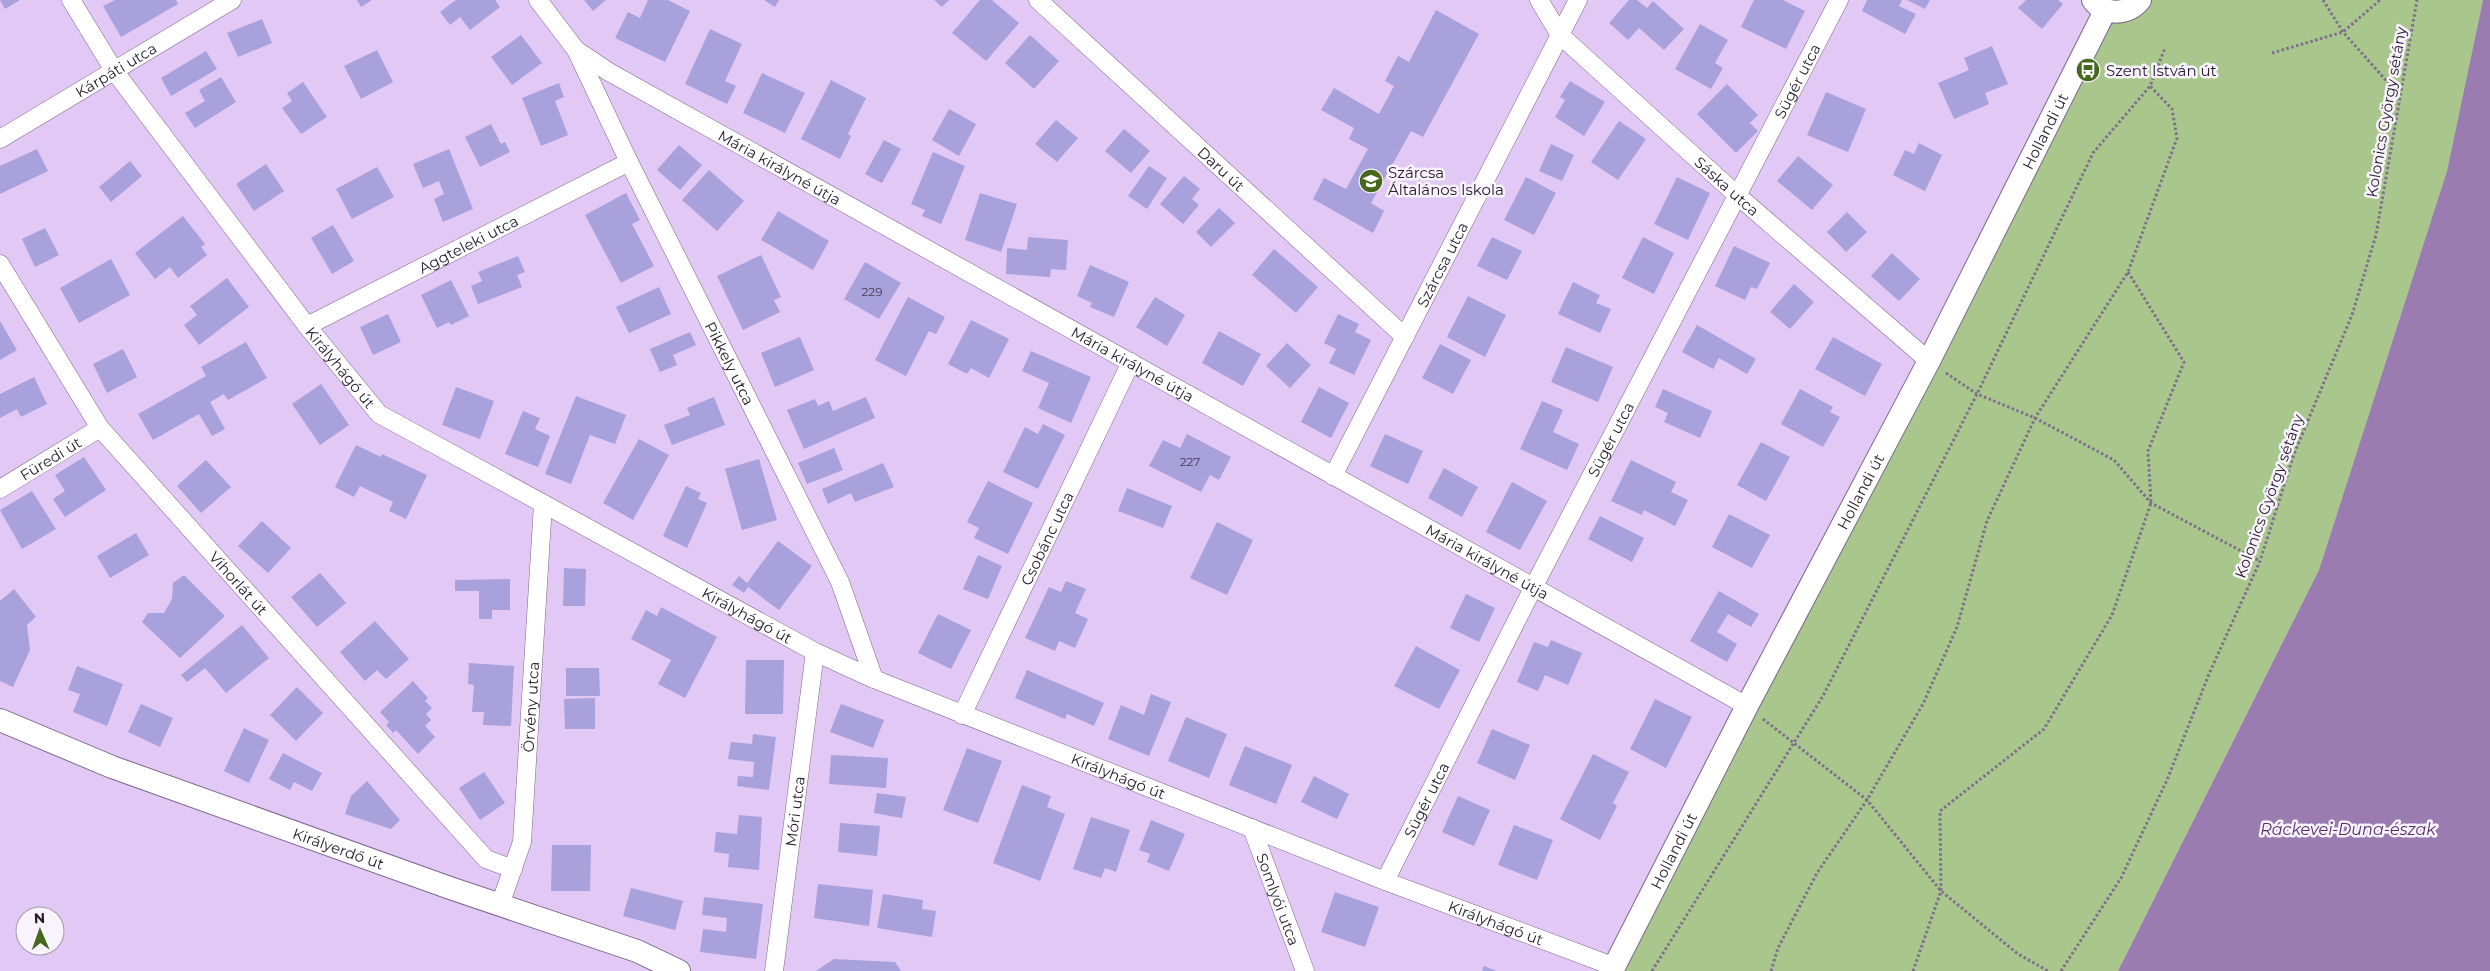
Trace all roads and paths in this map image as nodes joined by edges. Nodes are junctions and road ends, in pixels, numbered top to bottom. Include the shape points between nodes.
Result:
1 (71, 0) edge
2 (232, 0) edge
3 (538, 0) edge
4 (1038, 0) edge
5 (1540, 0) edge
6 (1578, 0) edge
7 (1839, 0) edge
8 (2140, 0) edge
9 (2324, 0) edge
10 (2380, 0) edge
11 (2417, 0) edge
12 (2099, 5) edge
13 (2343, 32) junction
14 (1560, 35) junction
15 (2165, 48) dead end
16 (576, 50) junction
17 (2272, 53) dead end
18 (114, 72) junction
19 (2150, 86) junction
20 (2399, 95) junction
21 (0, 139) edge
22 (629, 162) junction
23 (1738, 196) junction
24 (0, 264) edge
25 (2128, 272) junction
26 (307, 326) junction
27 (1405, 337) junction
28 (1929, 361) junction
29 (1131, 362) junction
30 (1977, 394) junction
31 (2035, 418) junction
32 (100, 428) junction
33 (1333, 476) junction
34 (0, 489) edge
35 (2151, 503) junction
36 (543, 504) junction
37 (2260, 561) junction
38 (1534, 586) junction
39 (815, 652) junction
40 (874, 680) junction
41 (1747, 706) junction
42 (962, 715) junction
43 (0, 720) edge
44 (1794, 742) junction
45 (1867, 800) junction
46 (1252, 828) junction
47 (513, 869) junction
48 (1385, 881) junction
49 (1941, 891) junction
50 (500, 905) junction
51 (1614, 969) edge
52 (679, 971) edge
53 (774, 971) edge
54 (1305, 971) edge
55 (1652, 971) edge
56 (1771, 971) edge
57 (1914, 971) edge
58 (2048, 971) edge
59 (2061, 971) edge

1 - 18 street, Királyhágó út
2 - 18 street, Kárpáti utca
3 - 16 street, Mária királyné útja
4 - 27 street, Daru út
5 - 14 street, Sáska utca
6 - 14 street, Szárcsa utca
7 - 23 street, Sügér utca
8 - 12 street, Hollandi út via 2127,10 2118,12
9 - 13 path
10 - 13 path
11 - 20 path, Kolonics György sétány
12 - 28 street, Hollandi út
13 - 17 path
13 - 20 path
14 - 23 street, Sáska utca
14 - 27 street, Szárcsa utca
15 - 19 path
16 - 22 street, Pikkely utca
16 - 29 street, Mária királyné útja via 609,72
18 - 21 street, Kárpáti utca
18 - 26 street, Királyhágó út
19 - 25 path via 2172,110 2177,138
19 - 30 path via 2093,153
20 - 37 path, Kolonics György sétány via 2376,235 2352,314 2294,454
22 - 26 street, Aggteleki utca
22 - 40 street, Pikkely utca via 840,582
23 - 28 street, Sáska utca
23 - 38 street, Sügér utca
24 - 32 street, Vihorlát út
25 - 31 path
25 - 35 path via 2184,362 2148,451
26 - 36 street, Királyhágó út via 379,414
27 - 33 street, Szárcsa utca
28 - 30 path
28 - 41 street, Hollandi út
29 - 33 street, Mária királyné útja
29 - 42 street, Csobánc utca
30 - 31 path
30 - 44 path via 1823,696
31 - 35 path via 2114,460
31 - 45 path via 1987,521 1957,627 1923,704
32 - 34 street, Füredi út
32 - 47 street, Vihorlát út via 486,859
33 - 38 street, Mária királyné útja
35 - 37 path
35 - 49 path via 2112,615 2044,729 1940,811
36 - 39 street, Királyhágó út
36 - 47 street, Örvény utca via 522,842
37 - 59 path, Kolonics György sétány via 2209,674 2167,780 2121,878
38 - 41 street, Mária királyné útja
38 - 48 street, Sügér utca
39 - 40 street, Királyhágó út
39 - 53 street, Móri utca
40 - 42 street, Királyhágó út
41 - 44 path
41 - 51 street, Hollandi út
42 - 46 street, Királyhágó út
43 - 50 street, Királyerdő út via 112,767
44 - 45 path
44 - 55 path
45 - 49 path
45 - 56 path via 1817,873 1778,948
46 - 48 street, Királyhágó út
46 - 54 street, Somlyói utca
47 - 50 street, Örvény utca
48 - 51 street, Királyhágó út
49 - 57 path
49 - 58 path via 2018,954
50 - 52 street, Királyerdő út via 637,951

